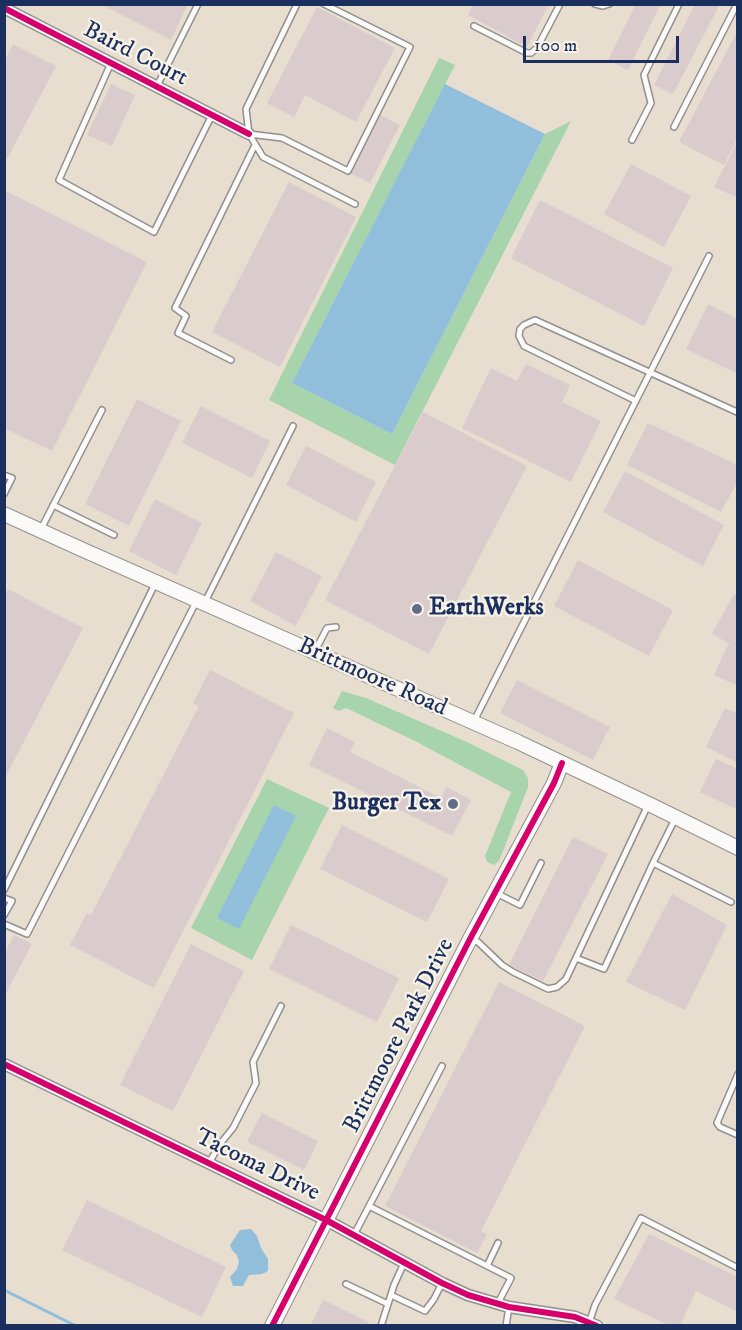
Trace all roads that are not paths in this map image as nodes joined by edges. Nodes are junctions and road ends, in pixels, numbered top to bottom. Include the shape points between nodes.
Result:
1 (198, 4) edge
2 (297, 4) edge
3 (324, 4) edge
4 (560, 4) edge
5 (595, 4) edge
6 (609, 4) edge
7 (680, 4) edge
8 (737, 4) edge
9 (4, 8) edge
10 (474, 26) dead end
11 (111, 63) junction
12 (156, 87) junction
13 (212, 115) junction
14 (674, 127) dead end
15 (249, 134) junction
16 (632, 140) dead end
17 (255, 145) junction
18 (355, 204) dead end
19 (709, 256) dead end
20 (231, 360) dead end
21 (649, 373) junction
22 (636, 400) junction
23 (102, 410) dead end
24 (737, 412) edge
25 (292, 426) dead end
26 (4, 475) edge
27 (4, 494) edge
28 (53, 505) junction
29 (4, 514) edge
30 (41, 531) junction
31 (114, 535) dead end
32 (155, 582) junction
33 (200, 602) junction
34 (336, 627) dead end
35 (314, 652) junction
36 (474, 723) junction
37 (562, 763) junction
38 (649, 804) junction
39 (676, 818) junction
40 (738, 849) edge
41 (541, 863) dead end
42 (654, 863) junction
43 (4, 890) edge
44 (495, 892) junction
45 (4, 898) edge
46 (731, 902) dead end
47 (4, 915) edge
48 (4, 924) edge
49 (470, 939) junction
50 (576, 958) junction
51 (281, 1006) dead end
52 (4, 1064) edge
53 (442, 1066) dead end
54 (738, 1074) edge
55 (738, 1135) edge
56 (209, 1163) junction
57 (369, 1206) junction
58 (326, 1220) junction
59 (354, 1235) junction
60 (498, 1243) dead end
61 (404, 1263) junction
62 (487, 1266) junction
63 (738, 1268) edge
64 (442, 1283) junction
65 (346, 1284) dead end
66 (391, 1295) junction
67 (388, 1304) junction
68 (503, 1305) junction
69 (593, 1324) edge
70 (272, 1326) edge
71 (381, 1326) edge
72 (506, 1326) edge

1 - 12 lane
2 - 15 lane via 246,109
3 - 15 lane via 410,47 348,171 282,138
4 - 10 lane via 531,53
5 - 6 lane
7 - 16 lane via 644,75 651,103
8 - 14 lane
9 - 11 street, Baird Court
11 - 12 street, Baird Court
11 - 13 lane via 59,180 154,232
12 - 13 street, Baird Court
13 - 15 street, Baird Court
15 - 17 lane
17 - 18 lane via 263,157
17 - 20 lane via 175,308 186,316 178,333
19 - 21 lane
21 - 22 lane
21 - 22 lane via 535,320 520,329 524,346
21 - 24 lane
22 - 36 lane
23 - 28 lane
25 - 33 lane
26 - 27 lane via 12,478
28 - 30 lane
28 - 31 lane
29 - 30 main road, Brittmoore Road
30 - 32 main road, Brittmoore Road
32 - 33 main road, Brittmoore Road
32 - 43 lane
33 - 35 main road, Brittmoore Road
33 - 48 lane via 27,934
34 - 35 lane via 327,628
35 - 36 main road, Brittmoore Road
36 - 37 main road, Brittmoore Road
37 - 38 main road, Brittmoore Road
37 - 44 main road, Brittmoore Park Drive
38 - 39 main road, Brittmoore Road
38 - 50 lane
39 - 40 main road, Brittmoore Road
39 - 42 lane
41 - 44 lane via 520,905
42 - 46 lane
42 - 50 lane via 604,969
44 - 49 main road, Brittmoore Park Drive
45 - 47 lane via 12,901
49 - 50 lane via 489,950 502,965 548,989 566,979
49 - 58 main road, Brittmoore Park Drive
51 - 56 lane via 253,1062 256,1083
52 - 56 street, Tacoma Drive
53 - 57 lane
54 - 55 lane via 717,1123
56 - 58 street, Tacoma Drive
57 - 59 lane
57 - 62 lane
58 - 59 street, Tacoma Drive
58 - 70 main road, Brittmoore Park Drive
59 - 61 street, Tacoma Drive
60 - 62 lane
61 - 64 street, Tacoma Drive
61 - 66 lane
62 - 68 lane via 511,1278
63 - 69 lane via 641,1218 596,1305
64 - 66 lane via 425,1311
64 - 68 street, Tacoma Drive
65 - 67 lane
66 - 67 lane
67 - 71 lane
68 - 69 street, Tacoma Drive via 575,1317
68 - 72 lane

